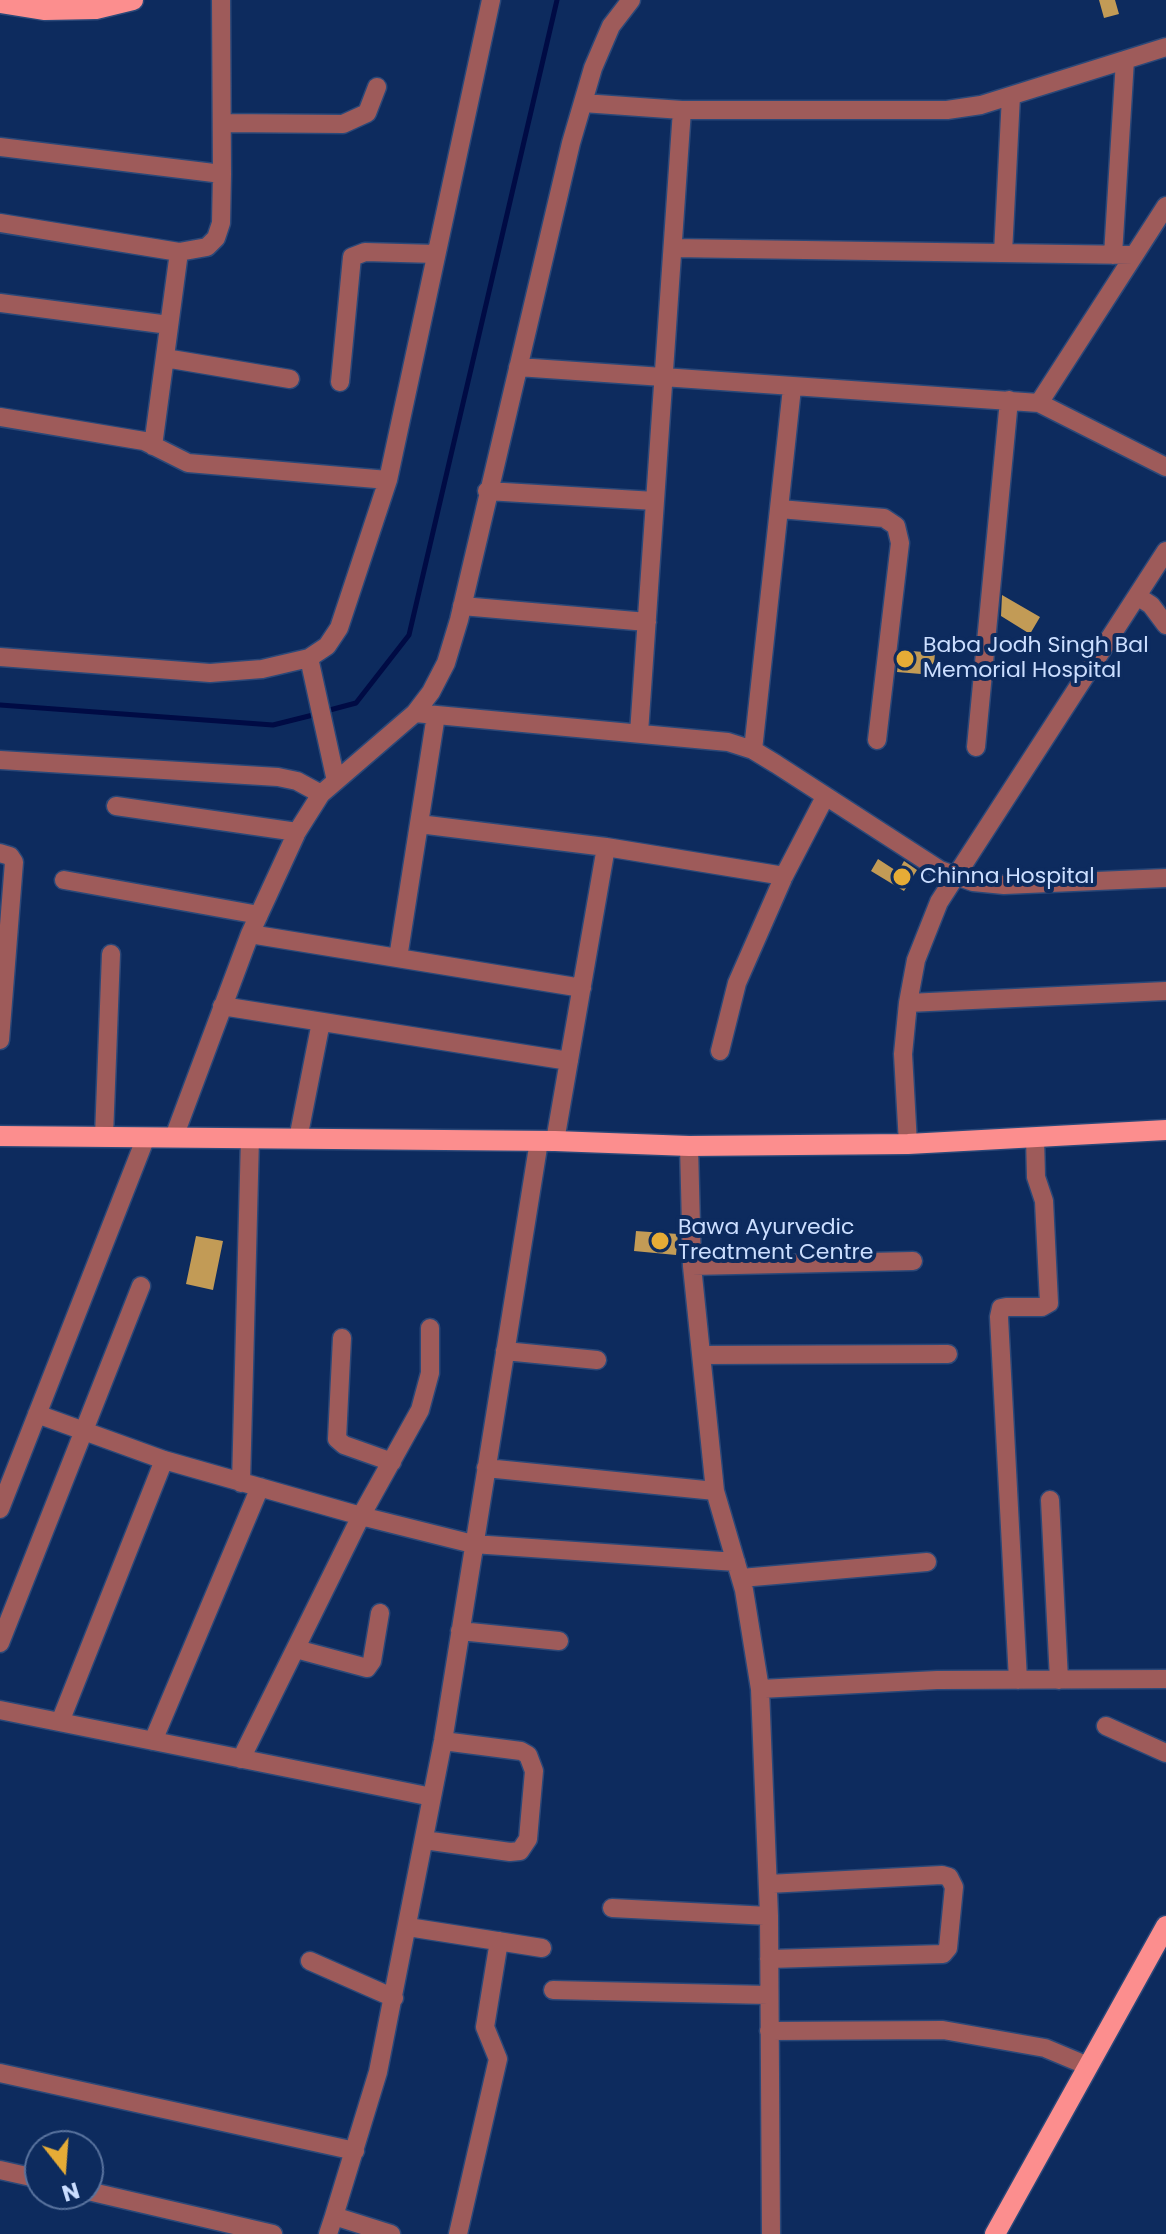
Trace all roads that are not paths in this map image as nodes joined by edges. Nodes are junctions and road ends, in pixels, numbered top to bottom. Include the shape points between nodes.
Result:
1 (133, 0) edge
2 (221, 0) edge
3 (491, 0) edge
4 (631, 0) edge
5 (0, 3) edge
6 (1166, 47) edge
7 (1125, 60) junction
8 (377, 87) dead end
9 (1011, 96) junction
10 (583, 103) junction
11 (682, 110) junction
12 (222, 123) junction
13 (0, 147) edge
14 (222, 174) junction
15 (1166, 206) edge
16 (0, 223) edge
17 (673, 248) junction
18 (179, 252) junction
19 (1003, 253) junction
20 (436, 254) junction
21 (1113, 255) junction
22 (1133, 255) junction
23 (0, 303) edge
24 (169, 325) junction
25 (165, 358) junction
26 (518, 367) junction
27 (290, 379) dead end
28 (663, 379) junction
29 (340, 382) dead end
30 (792, 388) junction
31 (1009, 400) junction
32 (1039, 403) junction
33 (0, 417) edge
34 (153, 446) junction
35 (1166, 467) edge
36 (388, 480) junction
37 (487, 491) junction
38 (655, 501) junction
39 (780, 509) junction
40 (1166, 551) edge
41 (1151, 601) edge
42 (462, 606) junction
43 (647, 622) junction
44 (1166, 625) edge
45 (0, 657) edge
46 (309, 658) junction
47 (415, 713) junction
48 (436, 715) junction
49 (639, 733) junction
50 (877, 740) dead end
51 (976, 747) dead end
52 (753, 750) junction
53 (0, 760) edge
54 (336, 781) junction
55 (321, 794) junction
56 (825, 797) junction
57 (116, 806) dead end
58 (419, 824) junction
59 (297, 832) junction
60 (606, 847) junction
61 (0, 853) edge
62 (784, 876) junction
63 (956, 878) junction
64 (1166, 878) edge
65 (64, 880) dead end
66 (259, 915) junction
67 (250, 934) junction
68 (111, 954) dead end
69 (398, 958) junction
70 (582, 988) junction
71 (1166, 991) edge
72 (2, 998) edge
73 (908, 1003) junction
74 (222, 1006) junction
75 (321, 1022) junction
76 (0, 1040) edge
77 (720, 1051) dead end
78 (569, 1061) junction
79 (1166, 1130) edge
80 (0, 1136) edge
81 (104, 1136) junction
82 (146, 1137) junction
83 (174, 1137) junction
84 (1035, 1137) junction
85 (250, 1138) junction
86 (298, 1139) junction
87 (547, 1141) junction
88 (908, 1144) junction
89 (689, 1146) junction
90 (913, 1261) dead end
91 (692, 1266) junction
92 (141, 1286) dead end
93 (430, 1328) dead end
94 (342, 1338) dead end
95 (505, 1351) junction
96 (948, 1354) dead end
97 (701, 1355) junction
98 (597, 1360) dead end
99 (37, 1414) junction
100 (82, 1431) junction
101 (164, 1460) junction
102 (392, 1462) junction
103 (486, 1468) junction
104 (250, 1485) junction
105 (715, 1491) junction
106 (1050, 1500) dead end
107 (0, 1509) edge
108 (361, 1516) junction
109 (473, 1544) junction
110 (927, 1562) dead end
111 (739, 1570) junction
112 (380, 1613) dead end
113 (460, 1631) junction
114 (559, 1641) dead end
115 (0, 1643) edge
116 (296, 1649) junction
117 (1166, 1679) edge
118 (1018, 1680) junction
119 (1059, 1680) junction
120 (760, 1689) junction
121 (0, 1710) edge
122 (60, 1722) junction
123 (1106, 1726) dead end
124 (153, 1741) junction
125 (443, 1741) junction
126 (1166, 1753) edge
127 (241, 1759) junction
128 (432, 1797) junction
129 (424, 1840) junction
130 (768, 1884) junction
131 (612, 1908) dead end
132 (769, 1916) junction
133 (1166, 1926) edge
134 (408, 1927) junction
135 (499, 1941) junction
136 (542, 1948) dead end
137 (769, 1959) junction
138 (310, 1961) dead end
139 (553, 1990) dead end
140 (768, 1995) junction
141 (394, 1998) junction
142 (769, 2031) junction
143 (1088, 2066) junction
144 (0, 2073) edge
145 (355, 2151) junction
146 (0, 2170) edge
147 (24, 2175) edge
148 (104, 2195) edge
149 (331, 2225) edge
150 (273, 2234) edge
151 (391, 2234) edge
152 (458, 2234) edge
153 (771, 2234) edge
154 (995, 2234) edge

1 - 5 main road via 96,9 45,10
2 - 12 street
3 - 20 street
4 - 10 street via 611,26
6 - 7 street
7 - 9 street
7 - 21 street
8 - 12 street via 367,113 343,124
9 - 11 street via 947,110
9 - 19 street
10 - 11 street
10 - 26 street
11 - 17 street
12 - 14 street
13 - 14 street
14 - 18 street via 216,238 207,247
15 - 22 street
16 - 18 street
17 - 19 street
17 - 28 street
18 - 24 street
19 - 21 street
20 - 29 street via 365,252 352,257
20 - 36 street
21 - 22 street
22 - 32 street
23 - 24 street
24 - 25 street
25 - 27 street
25 - 34 street
26 - 28 street
26 - 37 street
28 - 30 street
28 - 38 street
30 - 31 street
30 - 39 street
31 - 32 street
31 - 51 street
32 - 35 street
33 - 34 street
34 - 36 street via 174,459 197,464
36 - 46 street via 339,628 327,646
37 - 38 street
37 - 42 street
38 - 43 street
39 - 50 street via 884,518 896,526 900,543
39 - 52 street
40 - 41 street
41 - 44 street
41 - 63 street
42 - 43 street
42 - 47 street via 446,663
43 - 49 street
45 - 46 street via 210,673 251,671
46 - 54 street
47 - 48 street
47 - 54 street
48 - 49 street
48 - 58 street
49 - 52 street via 715,740
52 - 56 street
53 - 55 street via 278,777
54 - 55 street
55 - 59 street
56 - 62 street
56 - 63 street
57 - 59 street
58 - 60 street
58 - 69 street
59 - 66 street
60 - 62 street
60 - 70 street
61 - 72 street via 14,862
62 - 77 street via 737,983
63 - 64 street via 1004,885
63 - 73 street via 939,902 916,960
65 - 66 street
66 - 67 street
67 - 69 street
67 - 74 street
68 - 81 street
69 - 70 street
70 - 78 street
71 - 73 street
72 - 76 street
73 - 88 street via 903,1054
74 - 75 street
74 - 83 street
75 - 78 street
75 - 86 street
78 - 87 street
79 - 84 main road
80 - 81 main road
81 - 82 main road
82 - 83 main road
82 - 99 street
83 - 85 main road
84 - 88 main road
84 - 118 street via 1049,1303 1001,1308 999,1317
85 - 86 main road
85 - 104 street
86 - 87 main road
87 - 89 main road
87 - 95 street
88 - 89 main road
89 - 91 street
90 - 91 street
91 - 97 street
92 - 100 street
93 - 102 street via 427,1393
94 - 102 street via 337,1439
95 - 98 street
95 - 103 street
96 - 97 street
97 - 105 street
99 - 100 street
99 - 107 street
100 - 101 street
100 - 115 street
101 - 104 street
101 - 122 street
102 - 108 street
103 - 105 street
103 - 109 street
104 - 108 street
104 - 124 street
105 - 111 street
106 - 119 street
108 - 109 street
108 - 116 street
109 - 111 street
109 - 113 street
110 - 111 street
111 - 120 street
112 - 116 street via 367,1668
113 - 114 street
113 - 125 street
116 - 127 street
117 - 119 street
118 - 119 street
118 - 120 street
120 - 130 street
121 - 122 street
122 - 124 street
123 - 126 street
124 - 127 street
125 - 128 street
125 - 129 street via 528,1755 534,1771 528,1839 520,1851 510,1852
127 - 128 street
128 - 129 street
129 - 134 street
130 - 132 street
130 - 137 street via 942,1875 954,1887 943,1954
131 - 132 street
132 - 137 street
133 - 143 main road
134 - 135 street
134 - 141 street
135 - 136 street
135 - 152 street via 485,2027 498,2059
137 - 140 street
138 - 141 street
139 - 140 street
140 - 142 street
141 - 145 street
142 - 143 street via 943,2030 1045,2048
142 - 153 street
143 - 154 main road
144 - 145 street
145 - 149 street
146 - 147 street
148 - 150 street
149 - 151 street

